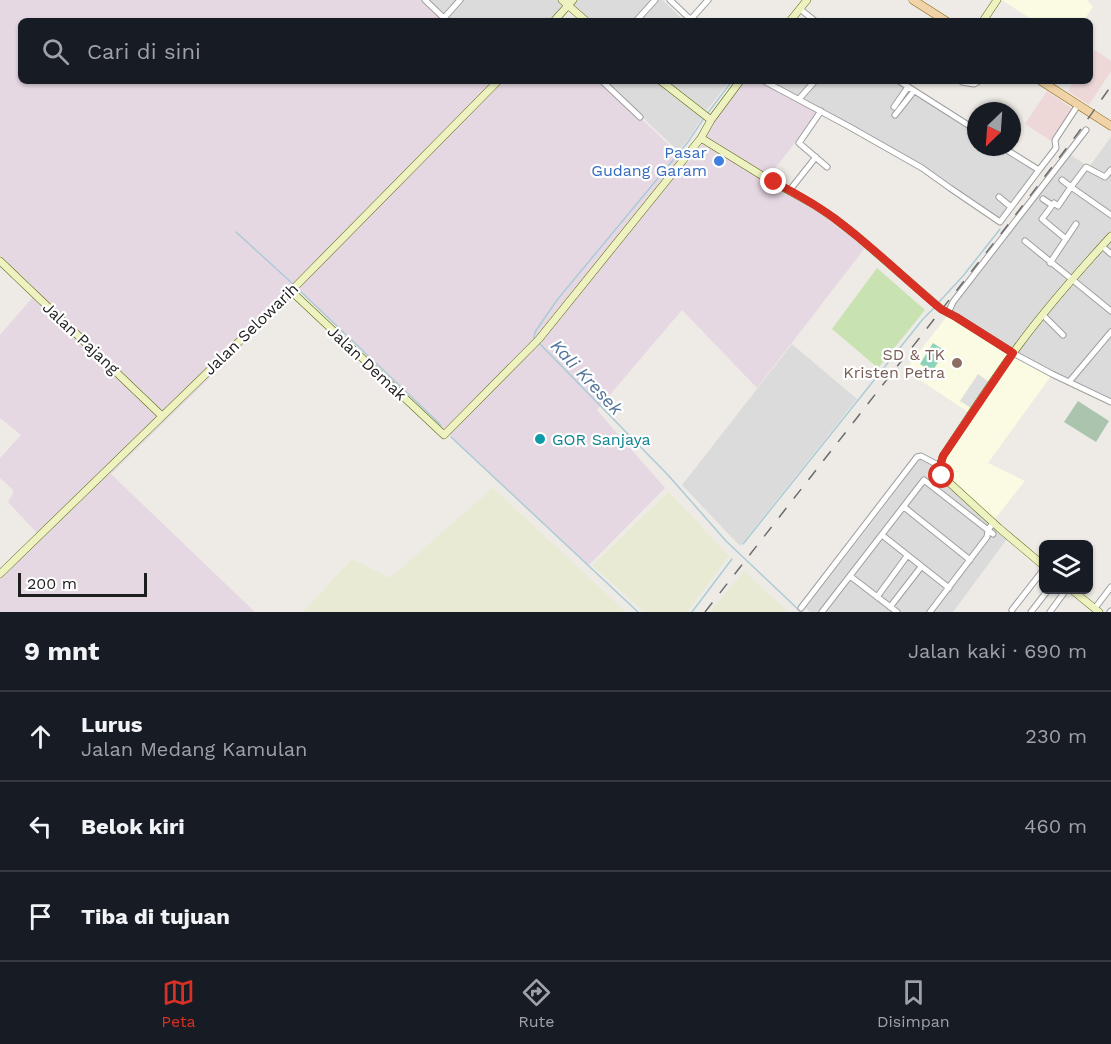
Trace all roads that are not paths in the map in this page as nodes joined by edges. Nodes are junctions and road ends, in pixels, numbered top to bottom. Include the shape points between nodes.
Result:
1 (425, 0) edge
2 (460, 0) edge
3 (655, 0) edge
4 (671, 0) edge
5 (708, 0) edge
6 (807, 0) edge
7 (913, 0) edge
8 (997, 0) edge
9 (568, 2) edge
10 (800, 9) junction
11 (444, 18) edge
12 (447, 18) edge
13 (556, 18) edge
14 (583, 18) edge
15 (639, 18) edge
16 (792, 18) edge
17 (811, 18) edge
18 (941, 18) edge
19 (985, 18) edge
20 (495, 84) edge
21 (605, 84) edge
22 (666, 84) edge
23 (737, 84) edge
24 (770, 84) edge
25 (812, 84) edge
26 (904, 84) edge
27 (1046, 84) edge
28 (908, 87) junction
29 (914, 91) junction
30 (799, 99) junction
31 (1078, 105) junction
32 (894, 107) dead end
33 (821, 111) junction
34 (896, 115) dead end
35 (640, 117) dead end
36 (708, 118) junction
37 (967, 124) edge
38 (1111, 126) edge
39 (1086, 130) dead end
40 (701, 138) junction
41 (1016, 156) edge
42 (816, 157) junction
43 (827, 166) dead end
44 (1039, 170) junction
45 (1111, 170) edge
46 (1062, 180) dead end
47 (1071, 188) junction
48 (789, 190) junction
49 (999, 198) dead end
50 (1043, 199) dead end
51 (1052, 206) junction
52 (1011, 207) junction
53 (1111, 215) edge
54 (1076, 224) dead end
55 (1111, 236) edge
56 (1066, 239) junction
57 (1025, 241) dead end
58 (1102, 246) junction
59 (1111, 254) edge
60 (0, 261) edge
61 (1050, 263) junction
62 (1072, 280) junction
63 (291, 291) junction
64 (1111, 311) edge
65 (948, 313) junction
66 (1043, 315) junction
67 (1111, 332) edge
68 (1063, 335) dead end
69 (1013, 353) junction
70 (1069, 382) junction
71 (1111, 402) edge
72 (162, 416) junction
73 (940, 466) junction
74 (904, 507) junction
75 (992, 531) junction
76 (882, 535) junction
77 (907, 556) junction
78 (970, 560) junction
79 (1039, 564) edge
80 (921, 567) junction
81 (0, 574) edge
82 (1039, 574) edge
83 (850, 576) junction
84 (1111, 587) edge
85 (949, 588) junction
86 (1045, 594) edge
87 (1063, 594) edge
88 (1077, 594) edge
89 (877, 597) junction
90 (891, 607) junction
91 (801, 608) dead end
92 (1012, 610) dead end
93 (1097, 610) edge
94 (822, 612) edge
95 (897, 612) edge
96 (930, 612) edge
97 (1031, 612) edge
98 (1050, 612) edge

1 - 11 street
2 - 12 street
3 - 15 street
4 - 5 street via 692,18
6 - 10 main road
7 - 18 main road
8 - 19 main road
9 - 13 main road
9 - 14 main road
10 - 16 main road
10 - 17 street
20 - 63 main road, Jalan Selowarih
21 - 35 street
22 - 36 main road
23 - 36 main road
24 - 30 street
25 - 30 street
26 - 28 street
27 - 31 main road
28 - 29 street
28 - 32 street
29 - 34 street
29 - 37 street
30 - 33 street
31 - 38 main road
31 - 44 street via 1055,140 1056,148
33 - 42 street via 799,143
33 - 52 street via 922,168 1000,222
36 - 40 main road
39 - 65 street
40 - 48 main road
40 - 63 main road, Jalan Demak via 537,340 444,435
41 - 44 street
42 - 43 street
42 - 48 street
44 - 52 street
45 - 47 street via 1105,177 1086,167
46 - 47 street
47 - 51 street via 1058,206
47 - 53 street
48 - 65 main road via 834,218
49 - 52 street
50 - 51 street
51 - 56 street via 1042,219
54 - 56 street
55 - 58 main road
56 - 61 street
57 - 61 street
58 - 59 street
58 - 62 main road
60 - 72 main road, Jalan Pajang
61 - 62 street
62 - 64 street
62 - 66 main road
63 - 72 main road, Jalan Selowarih
65 - 69 main road
66 - 68 street
66 - 69 main road
67 - 70 street
69 - 70 street
69 - 73 main road
70 - 71 street
72 - 81 main road, Jalan Selowarih
73 - 75 main road via 942,476
73 - 91 street via 917,457
74 - 75 street via 926,481
74 - 76 street
74 - 78 street
75 - 78 street
75 - 79 main road
76 - 77 street
76 - 83 street
77 - 80 street
77 - 89 street
78 - 85 street
80 - 85 street
80 - 90 street
82 - 92 street
83 - 89 street
83 - 94 street
84 - 93 street
85 - 96 street
86 - 97 street
87 - 98 street
88 - 93 main road
89 - 90 street
90 - 95 street

